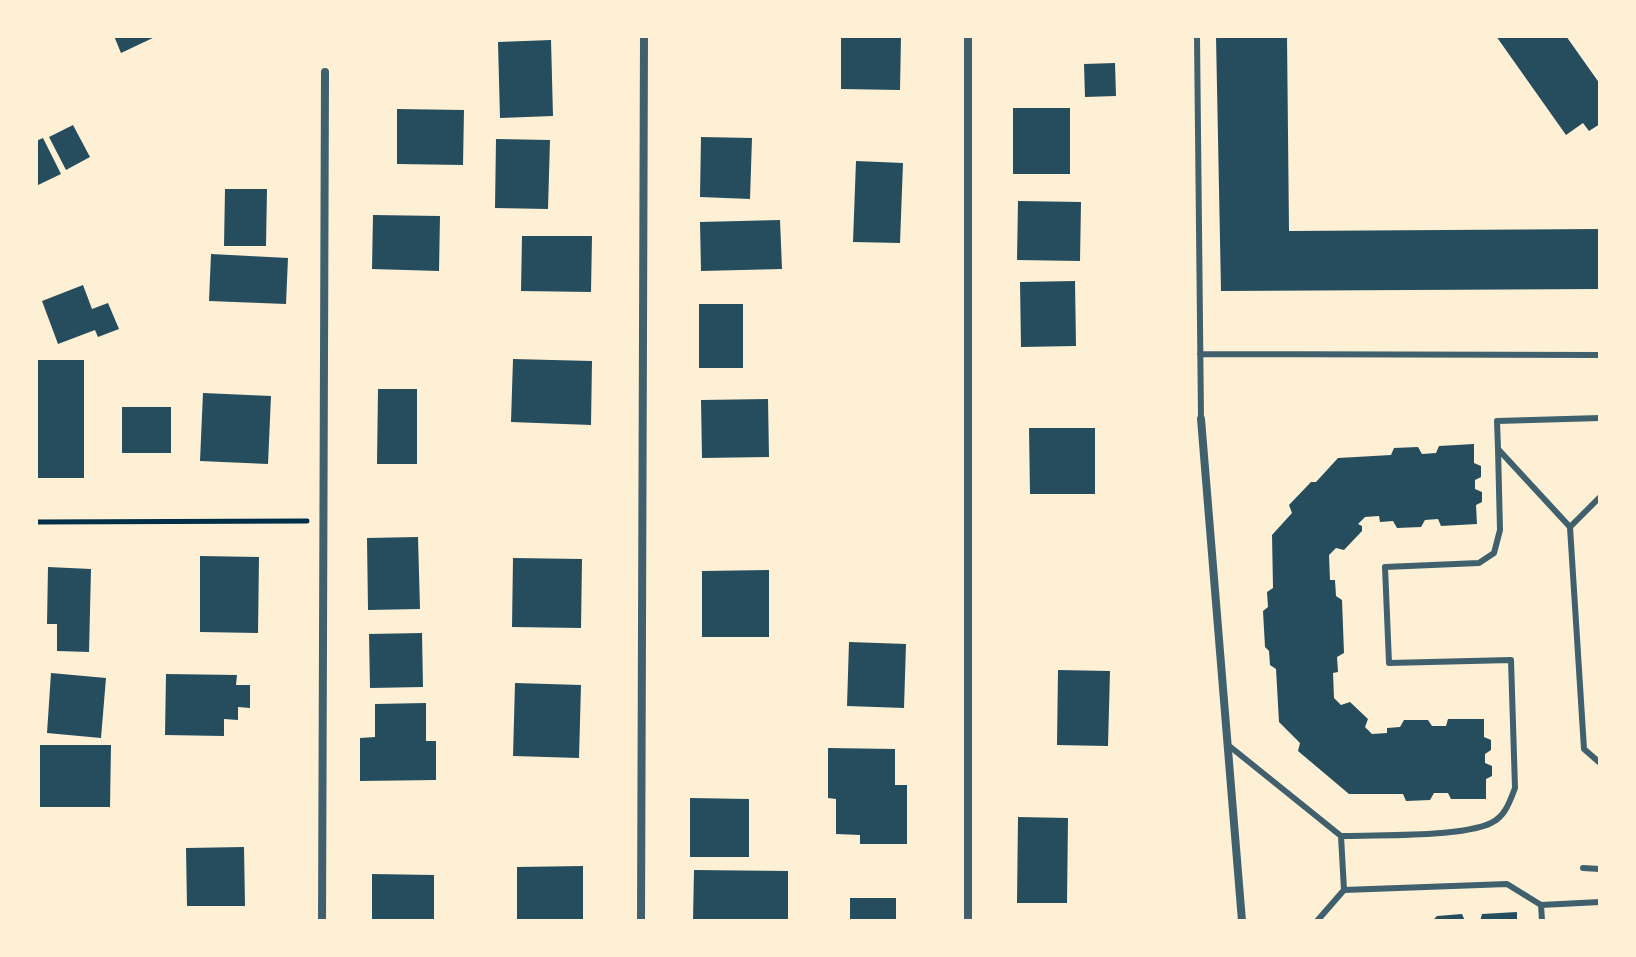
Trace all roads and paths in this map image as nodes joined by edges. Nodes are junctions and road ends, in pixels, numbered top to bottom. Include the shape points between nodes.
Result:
1 (644, 36) edge
2 (968, 36) edge
3 (1197, 36) edge
4 (325, 72) dead end
5 (1200, 354) junction
6 (1600, 355) edge
7 (1600, 418) edge
8 (1201, 419) joint
9 (1498, 449) junction
10 (1600, 497) edge
11 (324, 521) junction
12 (36, 522) edge
13 (1570, 527) junction
14 (1228, 745) junction
15 (1600, 763) edge
16 (1341, 836) junction
17 (1583, 868) dead end
18 (1600, 869) edge
19 (1344, 890) junction
20 (1600, 902) edge
21 (1541, 905) junction
22 (322, 921) edge
23 (641, 921) edge
24 (968, 921) edge
25 (1242, 921) edge
26 (1317, 921) edge
27 (1542, 921) edge

1 - 23 street
2 - 24 street
3 - 5 lane
4 - 11 street
5 - 6 lane
5 - 8 lane
7 - 9 lane via 1497,421
8 - 14 street
9 - 13 lane
9 - 16 lane via 1500,530 1494,553 1479,563 1385,567 1389,663 1511,660 1515,788 1508,806 1494,822 1472,830
10 - 13 lane
11 - 12 path
11 - 22 street
13 - 15 lane via 1584,749
14 - 16 lane
14 - 25 street
16 - 19 lane
17 - 18 lane
19 - 21 lane via 1507,884
19 - 26 lane
20 - 21 lane
21 - 27 lane

